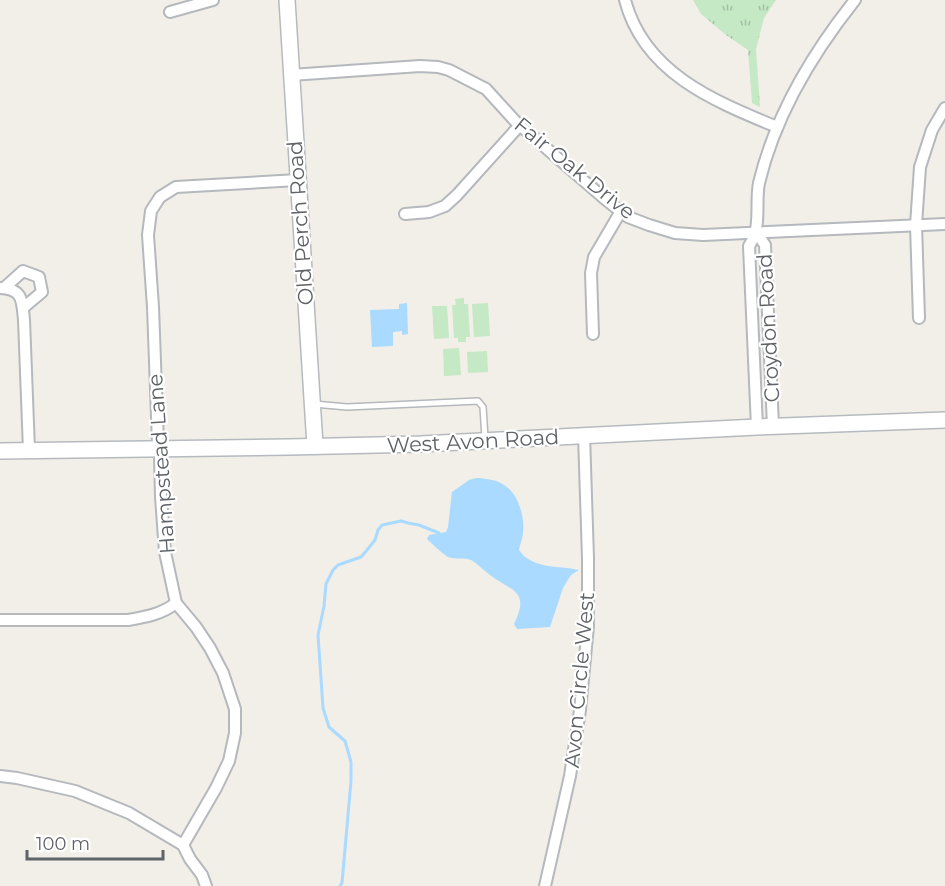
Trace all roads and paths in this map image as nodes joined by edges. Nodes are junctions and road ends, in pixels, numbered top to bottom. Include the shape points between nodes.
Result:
1 (213, 0) edge
2 (287, 0) edge
3 (625, 0) edge
4 (855, 0) edge
5 (170, 12) dead end
6 (291, 75) junction
7 (945, 108) edge
8 (520, 125) junction
9 (777, 126) junction
10 (298, 180) junction
11 (621, 211) junction
12 (405, 214) dead end
13 (945, 224) edge
14 (916, 225) junction
15 (756, 232) junction
16 (2, 288) edge
17 (23, 308) junction
18 (919, 318) dead end
19 (593, 334) dead end
20 (312, 404) junction
21 (945, 420) edge
22 (773, 426) junction
23 (757, 427) junction
24 (584, 435) junction
25 (486, 441) junction
26 (315, 446) junction
27 (159, 449) junction
28 (29, 450) junction
29 (0, 451) edge
30 (176, 603) junction
31 (0, 620) edge
32 (0, 776) edge
33 (183, 845) junction
34 (206, 886) edge
35 (545, 886) edge

1 - 5 street
2 - 6 street, Old Perch Road
3 - 9 street via 640,37 675,75 707,96
4 - 9 street, Croydon Road via 813,58
6 - 8 street, Fair Oak Drive via 438,67 486,89
6 - 10 street, Old Perch Road
7 - 14 street via 932,130 920,167
8 - 11 street, Fair Oak Drive
8 - 12 street via 445,206
9 - 15 street, Croydon Road via 759,185
10 - 20 street, Old Perch Road
10 - 27 street, Hampstead Lane via 176,188 160,197 151,211 148,235
11 - 15 street, Fair Oak Drive via 675,233
11 - 19 street via 594,257
13 - 14 street, Fair Oak Drive
14 - 15 street, Fair Oak Drive
14 - 18 street
15 - 22 street, Croydon Road via 765,245
15 - 23 street, Croydon Road via 749,246
16 - 17 street via 18,294
16 - 17 street via 23,271 39,277 42,292
17 - 28 street
20 - 25 lane via 347,407 478,401 483,407
20 - 26 street, Old Perch Road
21 - 22 street, West Avon Road
22 - 23 street, West Avon Road
23 - 24 street, West Avon Road
24 - 25 street, West Avon Road
24 - 35 street, Avon Circle West via 588,627 570,776
25 - 26 street, West Avon Road
26 - 27 street, West Avon Road
27 - 28 street, West Avon Road
27 - 30 street, Hampstead Lane via 165,552
28 - 29 street, West Avon Road
30 - 31 street via 160,613 128,620
30 - 33 street, Hampstead Lane via 210,648 235,709 235,733 228,761
32 - 33 street via 75,791 129,813
33 - 34 street

